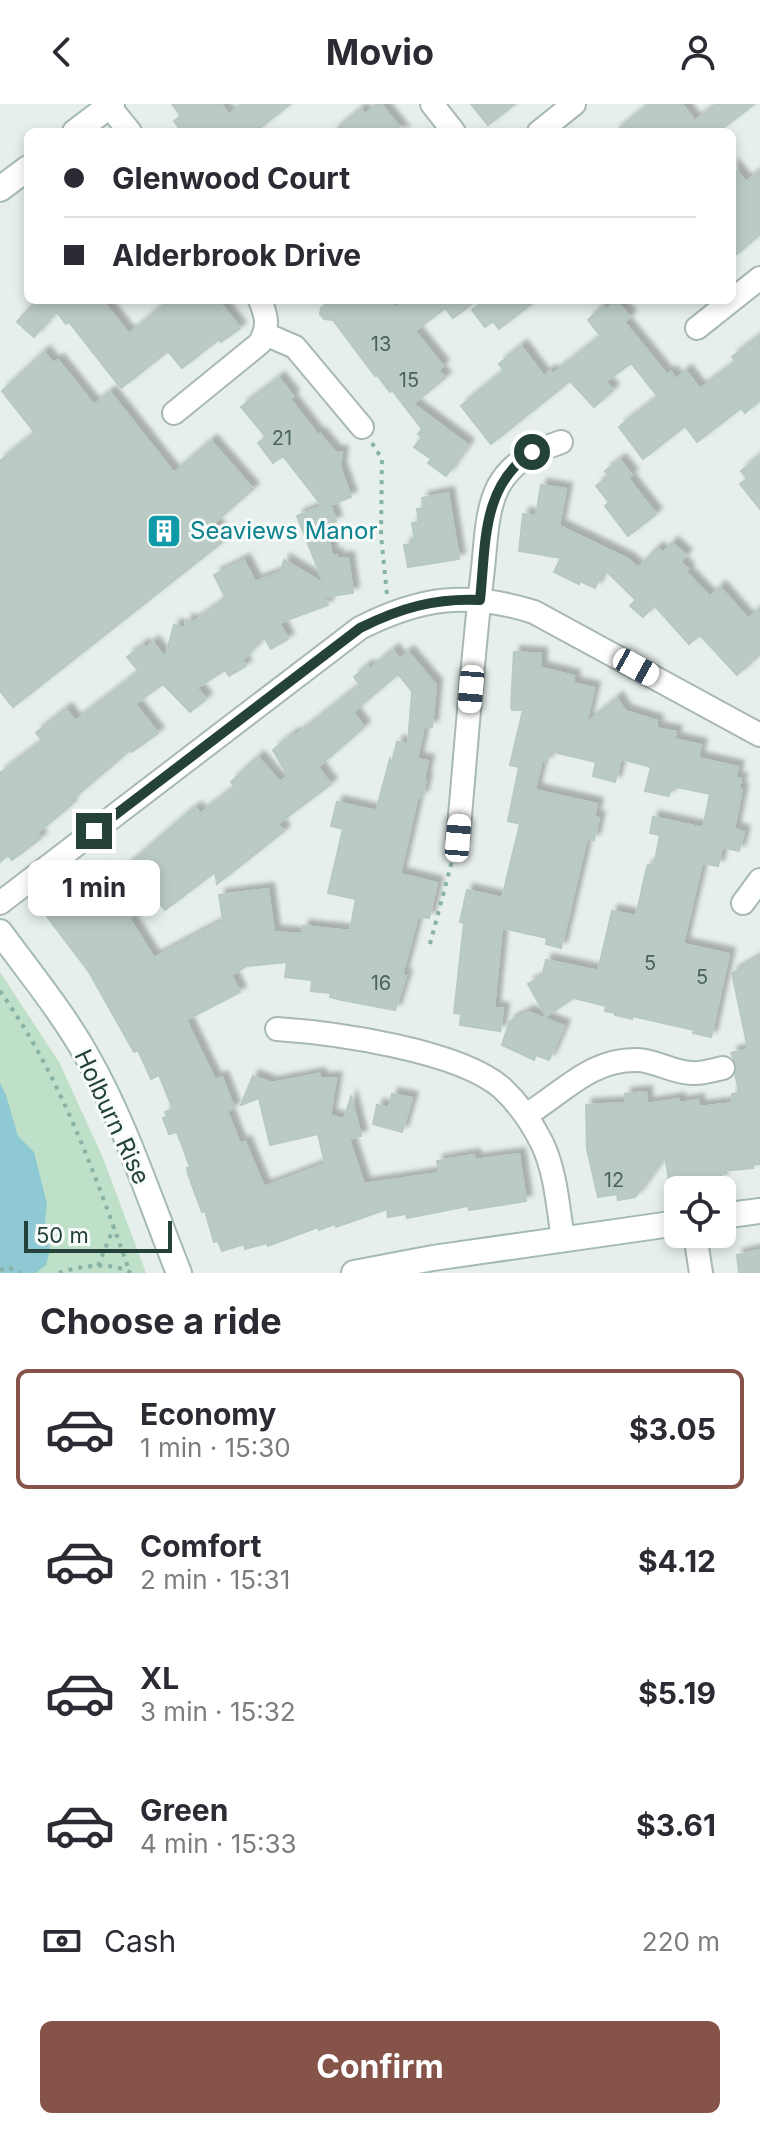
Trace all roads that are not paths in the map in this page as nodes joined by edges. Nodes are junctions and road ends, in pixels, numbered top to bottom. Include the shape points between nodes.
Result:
1 (432, 104) edge
2 (574, 104) edge
3 (110, 105) edge
4 (80, 128) edge
5 (127, 128) edge
6 (451, 128) edge
7 (544, 128) edge
8 (24, 171) edge
9 (0, 189) edge
10 (760, 278) edge
11 (736, 297) edge
12 (262, 304) edge
13 (727, 304) edge
14 (697, 328) dead end
15 (265, 334) junction
16 (174, 413) dead end
17 (362, 427) road end
18 (561, 442) dead end
19 (480, 600) junction
20 (760, 735) edge
21 (458, 838) road end
22 (760, 880) edge
23 (0, 903) edge
24 (743, 903) dead end
25 (0, 932) edge
26 (277, 1029) dead end
27 (723, 1068) dead end
28 (526, 1115) junction
29 (760, 1211) edge
30 (736, 1214) edge
31 (664, 1225) edge
32 (563, 1239) junction
33 (697, 1248) edge
34 (434, 1266) edge
35 (179, 1273) edge
36 (354, 1273) edge
37 (701, 1273) edge

1 - 6 street
2 - 7 street
3 - 4 street
3 - 5 street
8 - 9 street
10 - 11 street
12 - 15 street via 268,319
13 - 14 street
15 - 16 street
15 - 17 street via 295,347
18 - 19 street via 523,459 498,488 490,511
19 - 20 street via 507,604 559,624
19 - 21 street
19 - 23 street via 419,604 360,628
22 - 24 street
25 - 35 street, Holburn Rise via 88,1057
26 - 28 street via 322,1032 468,1067 501,1088
27 - 28 street via 692,1073 639,1060 609,1062 581,1075
28 - 32 street via 552,1173
29 - 30 street
31 - 32 street
32 - 34 street
33 - 37 street
34 - 36 street

